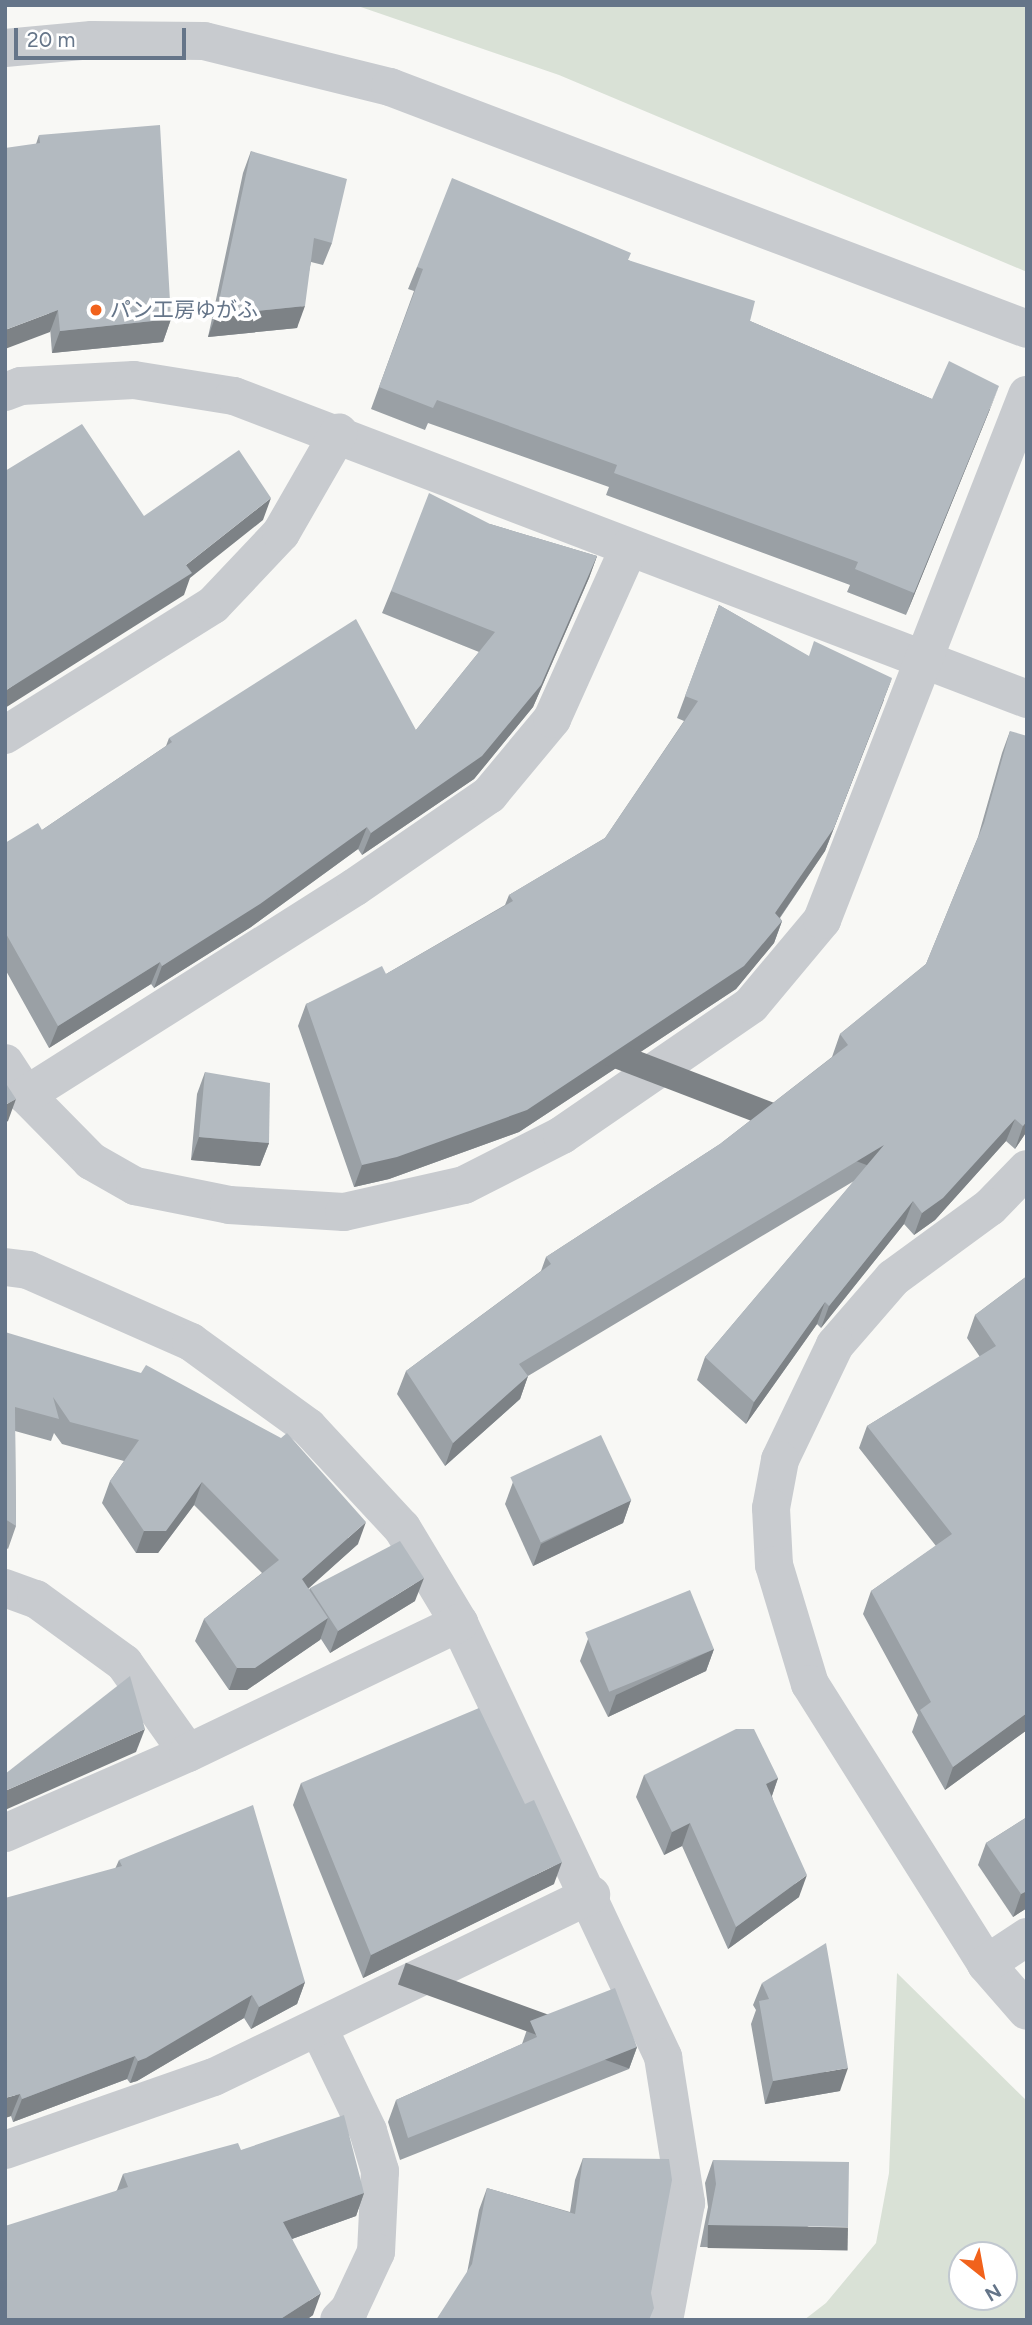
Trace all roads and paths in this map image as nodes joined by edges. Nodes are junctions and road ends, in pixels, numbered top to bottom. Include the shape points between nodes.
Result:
1 (5, 48) edge
2 (1027, 329) edge
3 (5, 392) edge
4 (1027, 395) edge
5 (339, 432) junction
6 (629, 548) junction
7 (923, 661) junction
8 (1027, 699) edge
9 (5, 735) edge
10 (5, 1063) edge
11 (26, 1095) junction
12 (1027, 1169) edge
13 (5, 1268) edge
14 (5, 1588) edge
15 (458, 1623) junction
16 (188, 1753) junction
17 (5, 1833) edge
18 (591, 1895) junction
19 (1027, 1937) edge
20 (986, 1964) junction
21 (1027, 2011) edge
22 (319, 2029) junction
23 (5, 2150) edge
24 (339, 2320) edge
25 (664, 2320) edge

1 - 2 street via 92,40 204,41 390,87
3 - 5 street via 21,386 134,380 234,396
4 - 7 street
5 - 6 street
5 - 9 street via 281,533 213,605
6 - 7 street
6 - 11 street via 552,719 489,795 355,887
7 - 8 street
7 - 11 street via 822,920 751,1005 562,1135 464,1185 344,1212 229,1205 148,1189 91,1161
10 - 11 street
12 - 20 street via 990,1207 893,1278 835,1346 780,1460 771,1508 774,1564 810,1684
13 - 15 street via 27,1270 191,1342 308,1427 402,1528
14 - 16 street via 37,1599 124,1663
15 - 16 street
15 - 18 street
16 - 17 street
18 - 22 street
18 - 25 street via 663,2057 686,2203
19 - 20 street
20 - 21 street
22 - 23 street via 214,2077
22 - 24 street via 368,2131 380,2171 376,2252 349,2310

